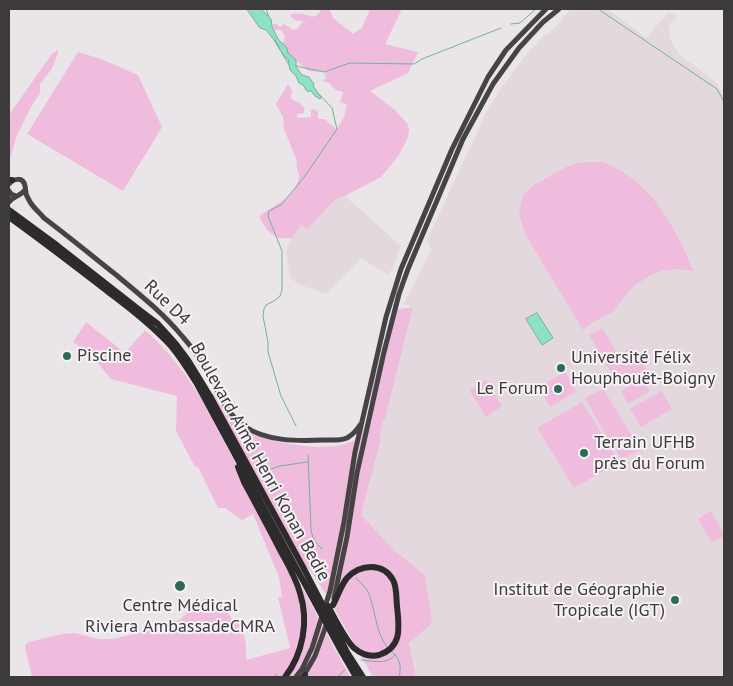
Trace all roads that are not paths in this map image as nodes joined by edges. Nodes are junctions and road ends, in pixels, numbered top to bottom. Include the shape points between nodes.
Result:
1 (546, 9) edge
2 (559, 9) edge
3 (10, 182) edge
4 (25, 190) junction
5 (9, 191) edge
6 (16, 196) junction
7 (10, 201) edge
8 (9, 210) edge
9 (9, 217) edge
10 (363, 422) junction
11 (222, 432) junction
12 (303, 567) junction
13 (331, 602) junction
14 (303, 676) edge
15 (285, 677) edge
16 (296, 677) edge
17 (355, 677) edge
18 (363, 677) edge

1 - 10 main road via 499,58 463,125 401,269 386,317
2 - 13 main road via 519,48 481,104 412,256 384,352
3 - 4 main road, Rue D4 via 21,180
4 - 6 main road
4 - 10 main road, Rue D4 via 33,207 44,218 165,317 197,356 227,408 241,424 265,436 307,441 347,438
5 - 6 main road
6 - 7 main road
8 - 12 highway, Boulevard Aimé Henri Konan Bedie via 158,324 176,344 210,396
9 - 11 highway, Boulevard Aimé Henri Konan Bedie via 154,328 184,363
10 - 13 main road via 355,452
11 - 15 highway via 301,594 303,633 296,658
11 - 17 highway, Boulevard Aimé Henri Konan Bedie
12 - 13 highway via 353,648 368,656 376,656 397,639 396,589 392,578 383,570 370,566 358,569 347,578
12 - 18 highway, Boulevard Aimé Henri Konan Bedie
13 - 14 main road via 322,638
13 - 16 main road via 307,660

